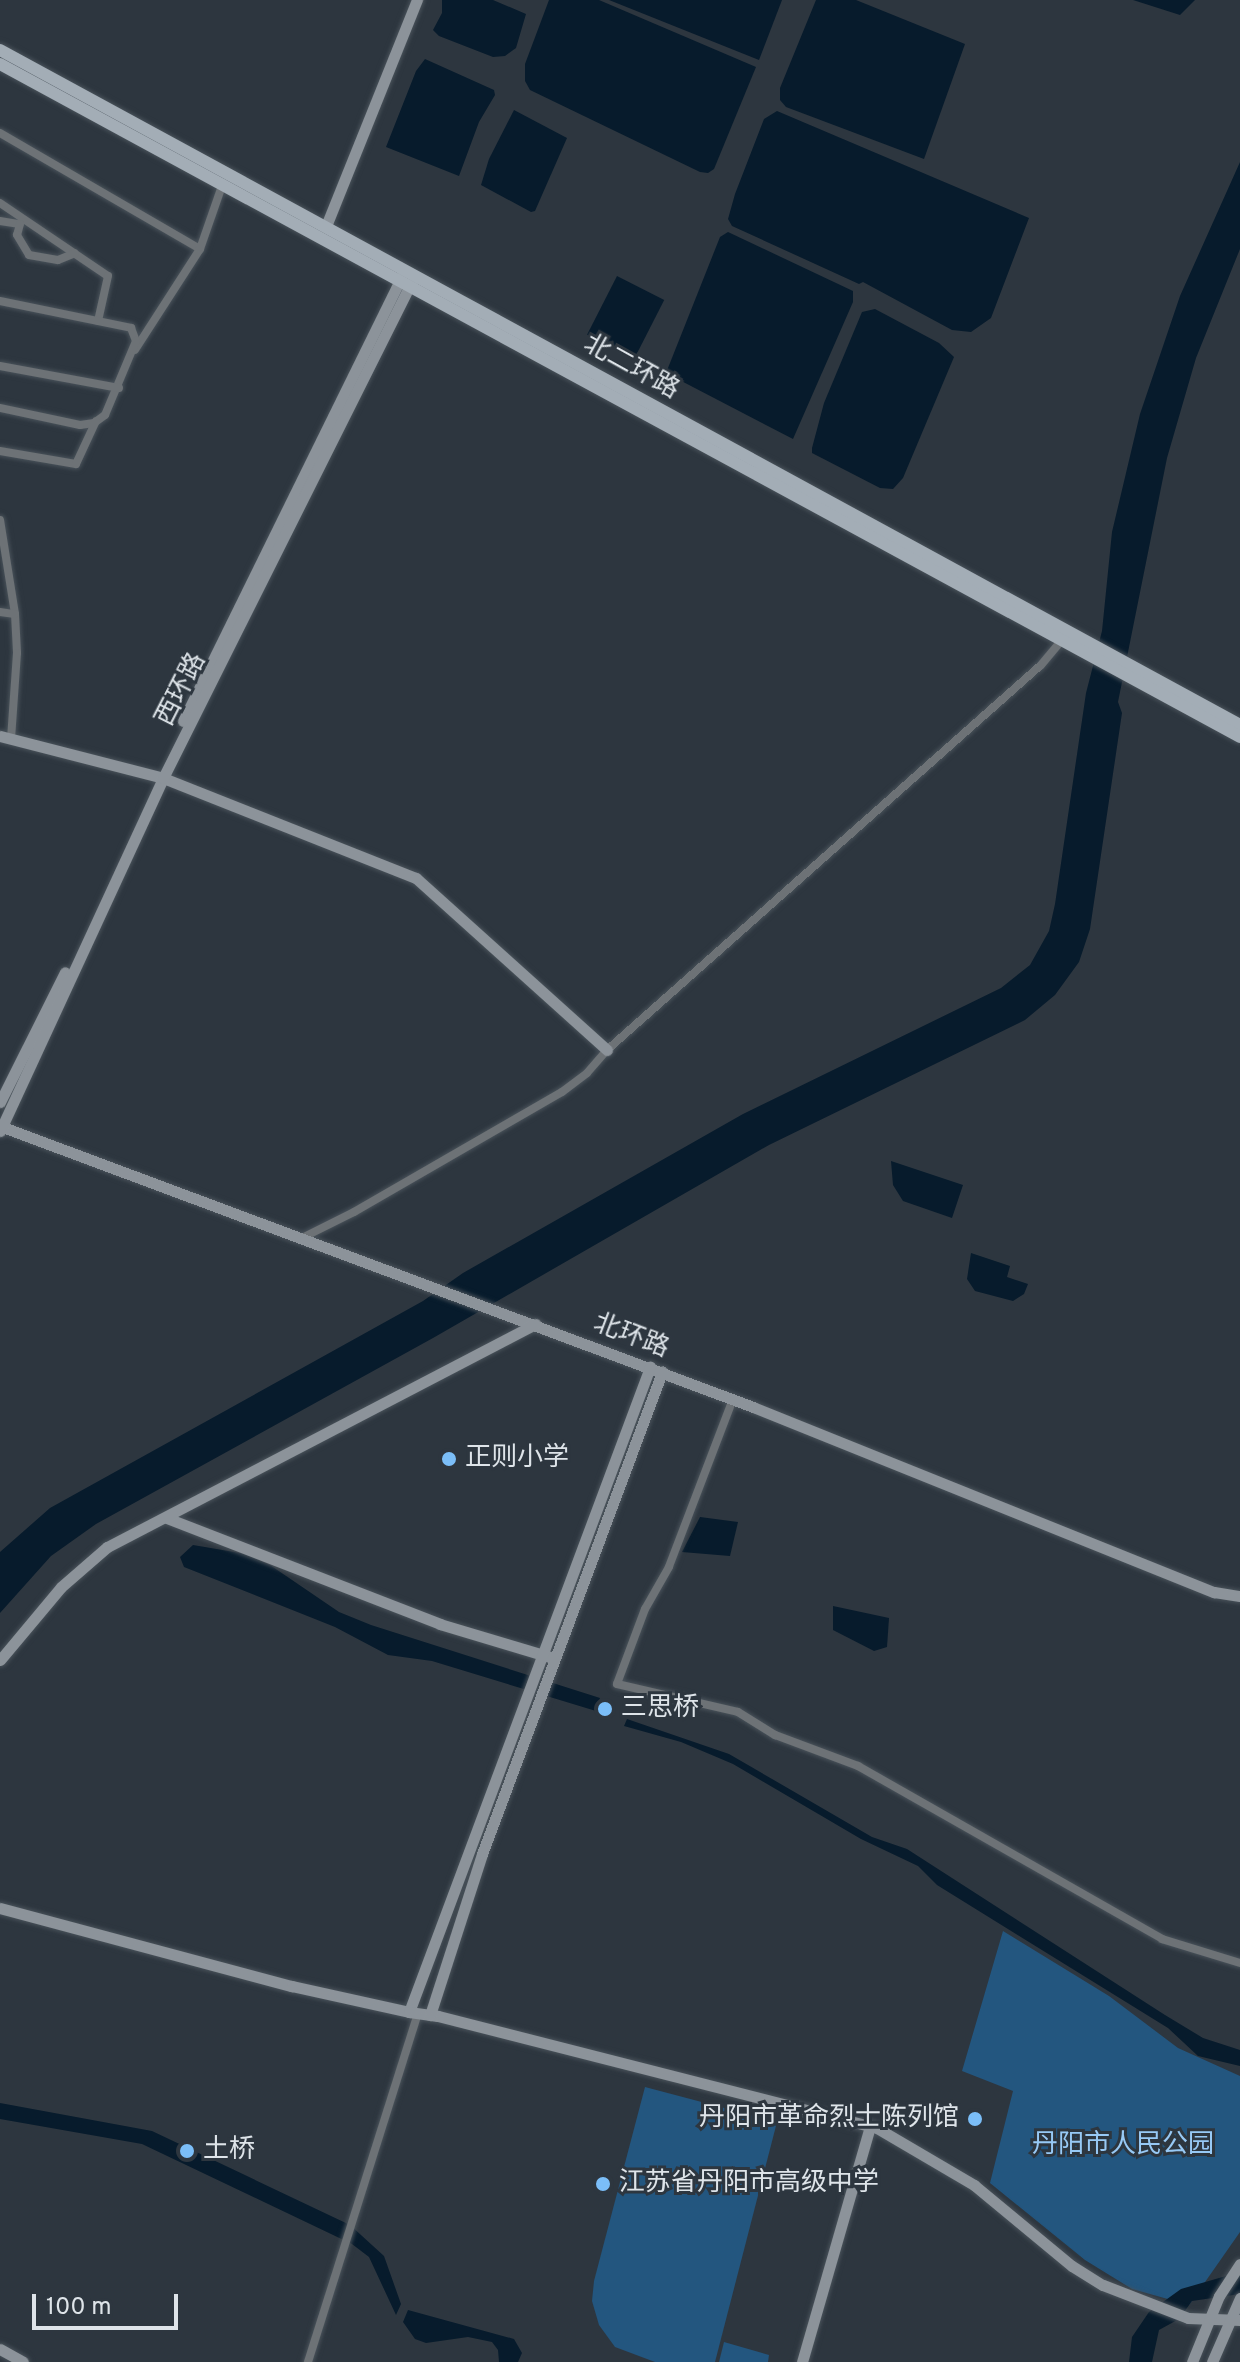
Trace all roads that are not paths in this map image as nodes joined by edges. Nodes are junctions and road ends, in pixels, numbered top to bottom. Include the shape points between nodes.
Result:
1 (417, 0) edge
2 (0, 50) edge
3 (0, 64) edge
4 (0, 133) edge
5 (223, 183) junction
6 (0, 203) edge
7 (0, 221) edge
8 (326, 226) junction
9 (200, 249) junction
10 (75, 253) junction
11 (408, 276) junction
12 (0, 301) edge
13 (98, 321) junction
14 (135, 350) junction
15 (0, 366) edge
16 (119, 388) junction
17 (0, 408) edge
18 (96, 421) junction
19 (0, 451) edge
20 (0, 520) edge
21 (0, 612) edge
22 (15, 614) junction
23 (1062, 640) junction
24 (1079, 644) junction
25 (1136, 674) junction
26 (1240, 725) edge
27 (6, 737) edge
28 (1240, 737) edge
29 (160, 777) junction
30 (607, 1050) junction
31 (0, 1102) edge
32 (1, 1128) edge
33 (302, 1238) junction
34 (535, 1324) junction
35 (656, 1370) junction
36 (733, 1399) junction
37 (167, 1518) junction
38 (1240, 1596) edge
39 (544, 1655) junction
40 (557, 1659) junction
41 (0, 1660) edge
42 (0, 1908) edge
43 (1240, 1963) edge
44 (419, 2013) junction
45 (870, 2126) junction
46 (1238, 2267) edge
47 (1240, 2298) edge
48 (1209, 2319) junction
49 (1235, 2320) edge
50 (0, 2349) edge
51 (23, 2362) edge
52 (308, 2362) edge
53 (802, 2362) edge
54 (1192, 2362) edge
55 (1212, 2362) edge

1 - 8 street
2 - 8 main road, 北二环路
3 - 5 main road, 北二环路
4 - 9 street
5 - 9 street
5 - 11 main road, 北二环路
6 - 10 street
7 - 10 street via 20,224 17,235 29,255 58,260
8 - 11 main road, 北二环路
9 - 14 street
10 - 13 street via 108,276
11 - 23 main road, 北二环路
11 - 24 main road, 北二环路
11 - 29 street, 西环路
12 - 13 street
13 - 14 street via 131,328
14 - 16 street
15 - 16 street
16 - 18 street
17 - 18 street via 80,425
18 - 19 street via 76,464
20 - 22 street
21 - 22 street
22 - 27 street via 18,660
23 - 24 main road, 北二环路
23 - 30 street via 1041,665
24 - 25 main road, 北二环路
25 - 26 main road, 北二环路
25 - 28 main road, 北二环路
27 - 29 street
29 - 30 street via 416,878
29 - 31 street, 西环路
29 - 32 street, 西环路
30 - 33 street via 562,1092
32 - 33 street, 北环路
33 - 34 street, 北环路
34 - 35 street, 北环路
34 - 37 street
35 - 36 street, 北环路
35 - 39 street
35 - 40 street
36 - 38 street, 北环路 via 1214,1592
36 - 43 street via 669,1567 645,1609 617,1684 738,1712 775,1735 858,1766 1162,1939
37 - 39 street via 440,1624
37 - 41 street via 107,1547 79,1570
39 - 40 street
39 - 44 street
40 - 44 street
42 - 44 street via 292,1986
44 - 45 street
44 - 52 street
45 - 48 street via 974,2185 1072,2266 1150,2305
45 - 53 street
46 - 48 street
47 - 49 street
48 - 49 street
48 - 54 street
49 - 55 street
50 - 51 street

